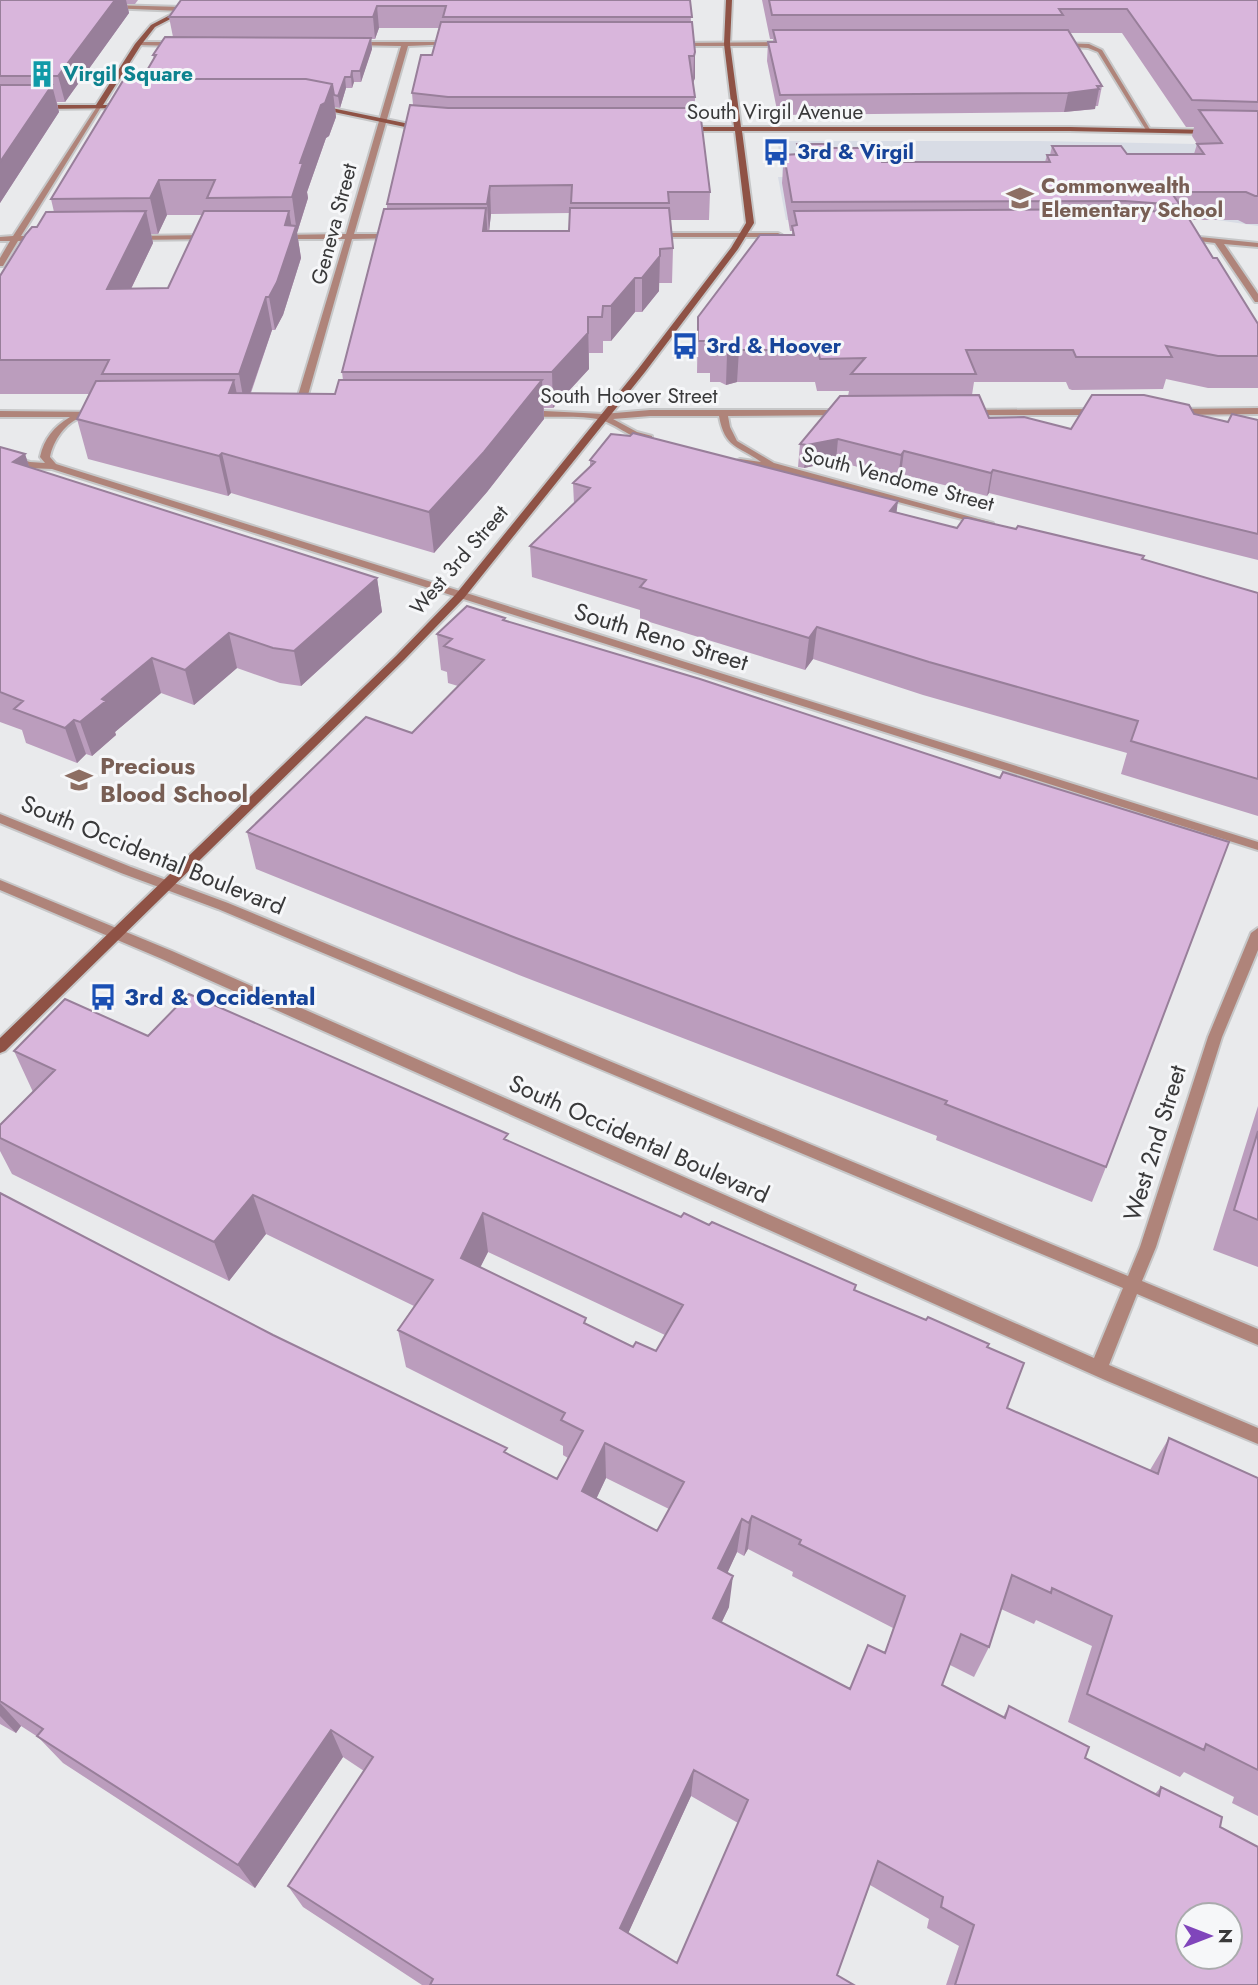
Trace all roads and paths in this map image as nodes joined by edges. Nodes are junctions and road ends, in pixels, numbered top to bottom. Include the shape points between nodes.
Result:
1 (204, 0) edge
2 (729, 0) edge
3 (108, 7) edge
4 (182, 9) junction
5 (138, 44) junction
6 (193, 44) edge
7 (338, 44) edge
8 (405, 44) junction
9 (458, 44) edge
10 (727, 44) junction
11 (799, 44) edge
12 (1047, 44) edge
13 (674, 45) edge
14 (27, 107) edge
15 (98, 107) junction
16 (133, 107) edge
17 (312, 107) edge
18 (381, 120) junction
19 (738, 129) junction
20 (433, 130) edge
21 (681, 130) edge
22 (1149, 130) junction
23 (1217, 132) edge
24 (641, 235) edge
25 (743, 235) junction
26 (790, 235) edge
27 (408, 236) edge
28 (1171, 236) edge
29 (216, 237) edge
30 (270, 237) edge
31 (348, 237) junction
32 (54, 238) edge
33 (121, 238) edge
34 (0, 239) edge
35 (16, 239) junction
36 (1218, 241) junction
37 (1258, 245) edge
38 (0, 264) edge
39 (1258, 300) edge
40 (1258, 411) edge
41 (1105, 412) edge
42 (1161, 412) edge
43 (514, 413) edge
44 (855, 413) edge
45 (952, 413) edge
46 (0, 414) edge
47 (80, 414) junction
48 (107, 414) edge
49 (284, 414) edge
50 (297, 414) junction
51 (311, 414) edge
52 (723, 414) junction
53 (603, 417) junction
54 (661, 441) edge
55 (0, 456) edge
56 (728, 458) edge
57 (771, 465) junction
58 (53, 466) junction
59 (995, 525) edge
60 (460, 596) junction
61 (0, 818) edge
62 (1258, 846) edge
63 (0, 886) edge
64 (166, 886) junction
65 (1258, 933) edge
66 (114, 934) junction
67 (0, 1047) edge
68 (1134, 1286) junction
69 (1258, 1337) edge
70 (1099, 1368) junction
71 (1258, 1436) edge

1 - 4 main road
2 - 10 main road, West 3rd Street
3 - 4 street
4 - 5 main road via 153,26
5 - 6 street
5 - 15 main road
7 - 8 street
8 - 9 street
8 - 18 street, Geneva Street
10 - 11 street
10 - 13 street
10 - 19 main road, West 3rd Street
12 - 22 street via 1089,46 1100,51
14 - 15 main road
15 - 16 main road
15 - 35 street
17 - 18 main road
18 - 20 main road
18 - 31 street, Geneva Street
19 - 21 main road, South Virgil Avenue
19 - 22 main road, South Virgil Avenue
19 - 25 main road, West 3rd Street via 750,223
22 - 23 main road, South Virgil Avenue
24 - 25 street
25 - 26 street
25 - 53 main road, West 3rd Street
27 - 31 street
28 - 36 street
29 - 33 street
30 - 31 street
31 - 50 street, Geneva Street
32 - 35 street
34 - 35 street
35 - 38 street
36 - 37 street
36 - 39 street
40 - 42 street
41 - 45 street
43 - 53 street, South Hoover Street
44 - 52 street, South Hoover Street
46 - 47 street
47 - 48 street
47 - 58 street via 55,431 47,445 45,457
49 - 50 street
50 - 51 street
52 - 53 street, South Hoover Street
52 - 57 street via 725,432 737,447
53 - 54 street via 634,434
53 - 60 main road, West 3rd Street
55 - 58 street, South Reno Street via 29,466
56 - 57 street via 755,466
57 - 59 street, South Vendome Street
58 - 60 street, South Reno Street
60 - 62 street, South Reno Street
60 - 64 main road, West 3rd Street
61 - 64 street, South Occidental Boulevard
63 - 66 street, South Occidental Boulevard
64 - 66 main road, West 3rd Street
64 - 68 street, South Occidental Boulevard
65 - 68 street, West 2nd Street via 1215,1037
66 - 67 main road, West 3rd Street
66 - 70 street, South Occidental Boulevard
68 - 69 street, South Occidental Boulevard
68 - 70 street, West 2nd Street
70 - 71 street, South Occidental Boulevard

